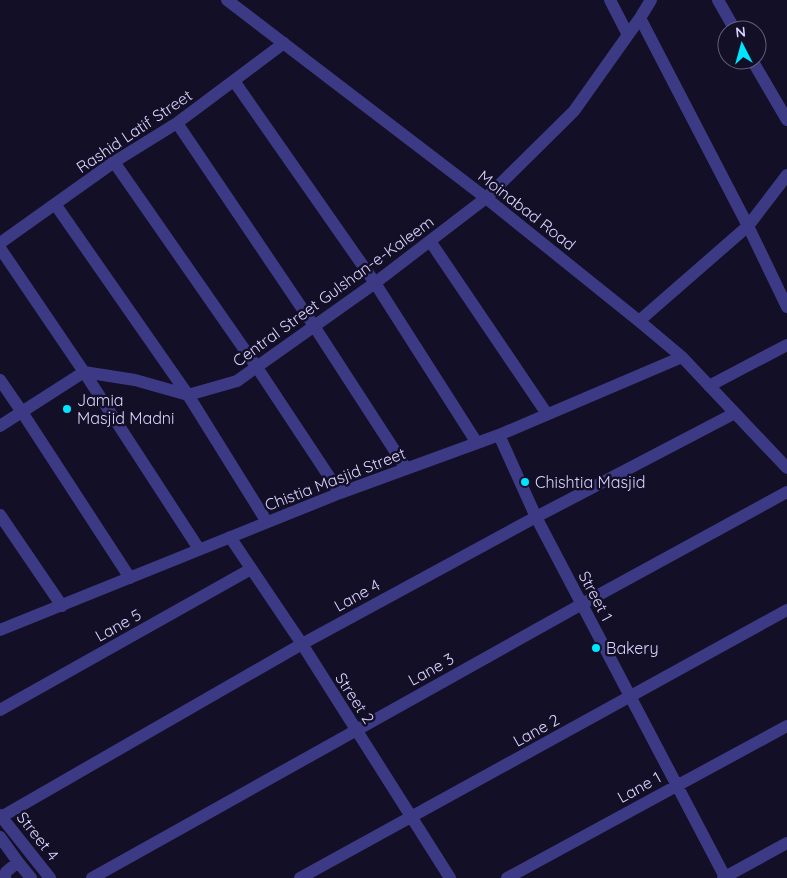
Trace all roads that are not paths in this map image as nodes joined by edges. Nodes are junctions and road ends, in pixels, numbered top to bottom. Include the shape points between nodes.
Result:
1 (228, 0) edge
2 (610, 0) edge
3 (651, 0) edge
4 (718, 0) edge
5 (640, 18) junction
6 (729, 20) edge
7 (628, 35) junction
8 (284, 43) junction
9 (758, 70) edge
10 (234, 81) junction
11 (787, 120) edge
12 (177, 123) junction
13 (114, 162) junction
14 (787, 175) edge
15 (486, 198) junction
16 (55, 204) junction
17 (748, 226) junction
18 (430, 241) junction
19 (0, 243) edge
20 (0, 248) edge
21 (375, 283) junction
22 (787, 307) edge
23 (639, 321) junction
24 (314, 326) junction
25 (787, 345) edge
26 (682, 357) junction
27 (256, 366) junction
28 (84, 372) junction
29 (0, 380) edge
30 (709, 386) junction
31 (188, 395) junction
32 (22, 412) junction
33 (547, 414) junction
34 (735, 414) junction
35 (0, 426) edge
36 (499, 435) junction
37 (477, 443) junction
38 (406, 468) junction
39 (787, 468) edge
40 (787, 492) edge
41 (340, 493) junction
42 (0, 515) edge
43 (536, 516) junction
44 (267, 522) junction
45 (230, 537) junction
46 (199, 549) junction
47 (251, 569) junction
48 (130, 578) junction
49 (582, 604) junction
50 (62, 606) junction
51 (787, 610) edge
52 (0, 630) edge
53 (302, 644) junction
54 (630, 696) junction
55 (0, 710) edge
56 (787, 726) edge
57 (356, 729) junction
58 (676, 784) junction
59 (1, 816) edge
60 (412, 816) junction
61 (0, 837) edge
62 (785, 847) edge
63 (18, 862) junction
64 (530, 872) edge
65 (5, 878) edge
66 (31, 878) edge
67 (50, 878) edge
68 (92, 878) edge
69 (300, 878) edge
70 (450, 878) edge
71 (507, 878) edge
72 (724, 878) edge

1 - 8 street, Moinabad Road
2 - 7 street
3 - 5 street, Central Street Gulshan-e-Kaleem
4 - 6 street
5 - 7 street, Central Street Gulshan-e-Kaleem
5 - 17 street
7 - 15 street, Central Street Gulshan-e-Kaleem via 574,111
8 - 10 street, Rashid Latif Street
8 - 15 street, Moinabad Road
9 - 11 street
10 - 12 street, Rashid Latif Street
10 - 21 street
12 - 13 street, Rashid Latif Street
12 - 24 street
13 - 16 street, Rashid Latif Street
13 - 27 street
14 - 17 street
15 - 18 street, Central Street Gulshan-e-Kaleem
15 - 23 street, Moinabad Road
16 - 19 street, Rashid Latif Street
16 - 31 street
17 - 22 street
17 - 23 street
18 - 21 street, Central Street Gulshan-e-Kaleem
18 - 33 street
20 - 28 street
21 - 24 street, Central Street Gulshan-e-Kaleem
21 - 37 street
23 - 26 street, Moinabad Road
24 - 27 street, Central Street Gulshan-e-Kaleem
24 - 38 street
25 - 30 street
26 - 30 street, Moinabad Road
26 - 33 street, Chistia Masjid Street
27 - 31 street, Central Street Gulshan-e-Kaleem via 237,380
27 - 41 street
28 - 31 street via 135,380
28 - 32 street
28 - 46 street
29 - 32 street
30 - 34 street, Moinabad Road
31 - 44 street
32 - 35 street
32 - 48 street
33 - 36 street, Chistia Masjid Street
34 - 39 street, Moinabad Road
34 - 43 street, Lane 4
36 - 37 street, Chistia Masjid Street
36 - 43 street, Street 1
37 - 38 street, Chistia Masjid Street
38 - 41 street, Chistia Masjid Street
40 - 49 street, Lane 3
41 - 44 street, Chistia Masjid Street
42 - 50 street
43 - 49 street, Street 1
43 - 53 street, Lane 4
44 - 45 street, Chistia Masjid Street
45 - 46 street, Chistia Masjid Street
45 - 47 street, Street 2
46 - 48 street, Chistia Masjid Street
47 - 53 street, Street 2
47 - 55 street, Lane 5
48 - 50 street, Chistia Masjid Street
49 - 54 street, Street 1
49 - 57 street, Lane 3
50 - 52 street, Chistia Masjid Street
51 - 54 street, Lane 2
53 - 57 street, Street 2
53 - 59 street, Lane 4
54 - 58 street, Street 1
54 - 60 street, Lane 2
56 - 58 street, Lane 1
57 - 60 street, Street 2
57 - 68 street, Lane 3
58 - 64 street, Lane 1
58 - 72 street, Street 1
59 - 67 street, Street 4
60 - 69 street, Lane 2
60 - 70 street, Street 2
61 - 63 street
62 - 72 street
63 - 65 street via 6,872
63 - 66 street
64 - 71 street, Lane 1

